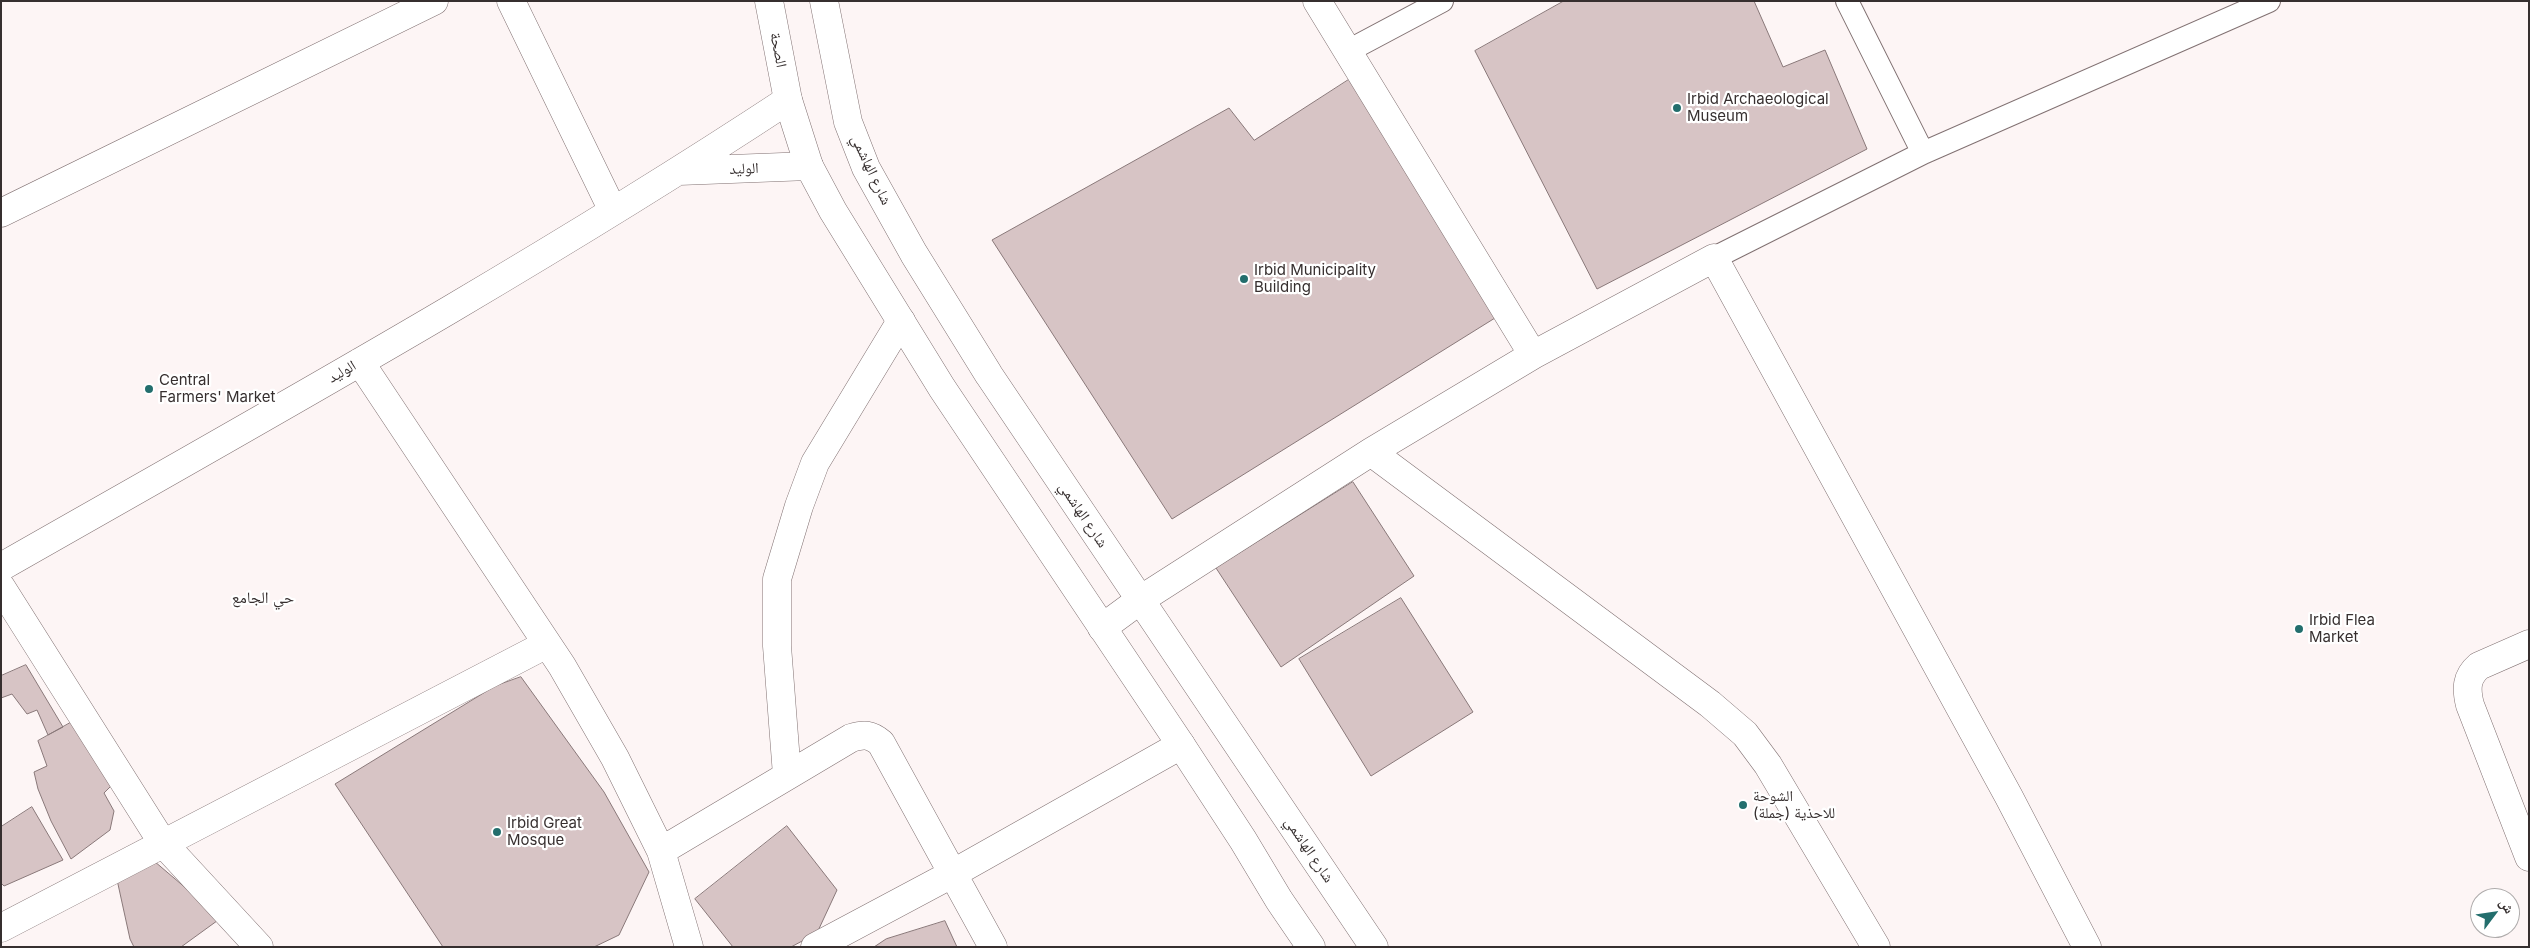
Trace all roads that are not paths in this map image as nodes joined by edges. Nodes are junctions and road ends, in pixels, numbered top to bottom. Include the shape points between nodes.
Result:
1 (434, 1) edge
2 (511, 1) edge
3 (769, 1) edge
4 (824, 1) edge
5 (1317, 1) edge
6 (1442, 1) edge
7 (1847, 1) edge
8 (2269, 1) edge
9 (1348, 51) junction
10 (788, 100) junction
11 (1923, 153) junction
12 (809, 166) junction
13 (679, 171) junction
14 (613, 211) junction
15 (1, 213) edge
16 (1714, 258) junction
17 (901, 321) junction
18 (1533, 355) junction
19 (360, 362) junction
20 (1371, 452) junction
21 (1, 567) edge
22 (1, 587) edge
23 (1140, 600) junction
24 (1102, 628) junction
25 (547, 644) junction
26 (2529, 644) edge
27 (1181, 745) junction
28 (787, 775) junction
29 (2522, 822) edge
30 (162, 842) junction
31 (661, 851) junction
32 (2529, 857) edge
33 (952, 874) junction
34 (1279, 900) junction
35 (1, 928) edge
36 (259, 947) edge
37 (689, 947) edge
38 (815, 947) edge
39 (993, 947) edge
40 (1294, 947) edge
41 (1311, 947) edge
42 (1374, 947) edge
43 (1876, 947) edge
44 (2086, 947) edge

1 - 15 street
2 - 14 street
3 - 10 street, الصحة
4 - 23 street, شارع الهاشمي via 848,122 866,168 914,254 989,375
5 - 9 street
6 - 9 lane
7 - 11 lane
8 - 11 lane
9 - 18 street
10 - 12 street
10 - 13 street, الوليد
11 - 16 lane
12 - 13 street, الوليد
12 - 17 street via 833,212
13 - 14 street, الوليد
14 - 19 street, الوليد
16 - 18 street
16 - 44 street via 2009,796
17 - 24 street
17 - 28 street via 814,463 777,579 776,646
18 - 20 street
19 - 21 street, الوليد
19 - 25 street
20 - 23 street
20 - 43 street via 1710,704 1745,734 1768,764
22 - 30 street
23 - 24 street
23 - 42 street, شارع الهاشمي
24 - 27 street
25 - 30 street
25 - 31 street via 615,758
26 - 29 street via 2480,666 2473,672 2466,690
27 - 33 street
27 - 34 street
28 - 31 street
28 - 33 street via 851,738 862,734 872,736 881,743
29 - 32 street
30 - 35 street
30 - 36 street
31 - 37 street
33 - 38 street
33 - 39 street
34 - 40 street
34 - 41 street

